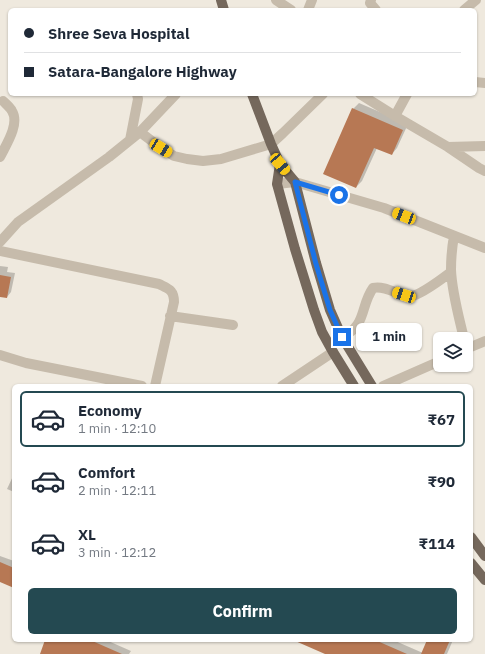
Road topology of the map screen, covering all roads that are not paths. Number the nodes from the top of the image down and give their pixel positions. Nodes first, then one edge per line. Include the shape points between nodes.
1 (276, 0) edge
2 (476, 0) edge
3 (288, 8) edge
4 (466, 8) edge
5 (137, 96) edge
6 (174, 96) edge
7 (253, 96) edge
8 (321, 96) edge
9 (363, 96) edge
10 (406, 96) edge
11 (3, 101) dead end
12 (395, 116) junction
13 (140, 132) junction
14 (130, 140) junction
15 (271, 144) junction
16 (485, 146) edge
17 (448, 147) junction
18 (0, 157) edge
19 (280, 164) junction
20 (485, 171) edge
21 (295, 182) junction
22 (277, 184) junction
23 (454, 236) junction
24 (0, 242) edge
25 (485, 248) edge
26 (0, 251) edge
27 (451, 272) junction
28 (170, 316) junction
29 (233, 325) dead end
30 (463, 332) edge
31 (342, 337) junction
32 (485, 341) edge
33 (473, 346) edge
34 (332, 352) junction
35 (0, 355) edge
36 (433, 364) edge
37 (132, 384) edge
38 (155, 384) edge
39 (285, 384) edge
40 (353, 384) edge
41 (371, 384) edge
42 (388, 384) edge
43 (473, 540) edge
44 (485, 556) edge
45 (473, 565) edge
46 (485, 580) edge

1 - 3 street
2 - 4 street
5 - 14 street
6 - 13 street
7 - 15 main road
8 - 15 street
9 - 12 street
10 - 12 street
11 - 18 street via 12,110 14,126
12 - 17 street
13 - 14 street
13 - 15 street via 174,156 203,161
14 - 24 street via 18,222
15 - 19 main road
16 - 17 street
17 - 20 street
19 - 21 main road
19 - 22 main road
21 - 22 street
21 - 23 street via 384,208
21 - 31 main road via 316,264 330,310
22 - 34 main road via 314,310
23 - 25 street
23 - 27 street
26 - 28 street via 159,284 172,291 174,296
27 - 30 street
27 - 31 street via 411,296 378,287 372,288 356,327
28 - 29 street
28 - 38 street
31 - 41 main road
32 - 33 street
34 - 39 street
34 - 40 main road
35 - 37 street via 26,363
36 - 42 street
43 - 44 main road
45 - 46 main road

